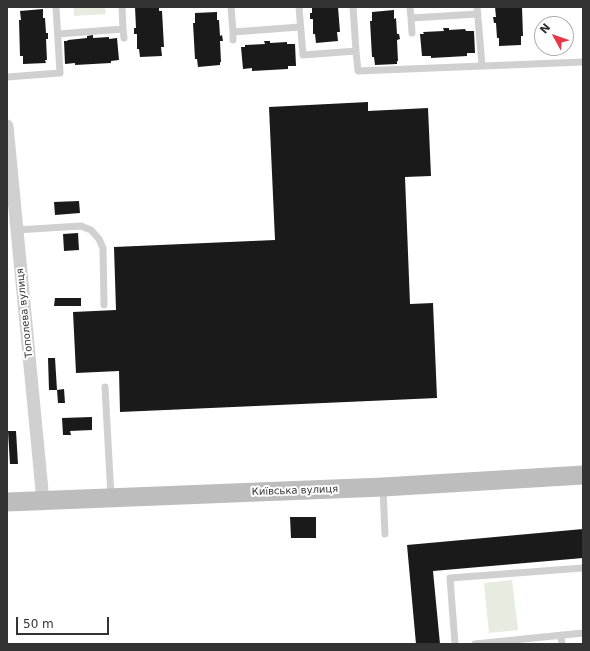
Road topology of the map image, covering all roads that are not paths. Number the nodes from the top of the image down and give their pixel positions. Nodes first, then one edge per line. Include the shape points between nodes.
1 (56, 7) edge
2 (122, 7) edge
3 (231, 7) edge
4 (299, 7) edge
5 (353, 7) edge
6 (410, 7) edge
7 (478, 10) edge
8 (411, 18) junction
9 (300, 27) junction
10 (123, 29) junction
11 (233, 32) junction
12 (412, 33) dead end
13 (58, 34) junction
14 (124, 38) dead end
15 (233, 40) dead end
16 (356, 51) junction
17 (583, 62) edge
18 (482, 65) junction
19 (7, 77) edge
20 (7, 126) edge
21 (16, 230) junction
22 (104, 305) dead end
23 (105, 387) dead end
24 (583, 475) edge
25 (382, 487) junction
26 (112, 497) junction
27 (43, 501) junction
28 (7, 502) edge
29 (385, 534) dead end
30 (583, 568) edge
31 (583, 633) edge
32 (561, 635) junction
33 (455, 644) edge
34 (475, 644) edge
35 (562, 644) edge

1 - 13 lane
2 - 10 lane
3 - 11 lane
4 - 9 lane
5 - 16 lane
6 - 8 lane
7 - 8 lane
7 - 18 lane
8 - 12 lane
9 - 11 lane
9 - 16 lane via 303,55
10 - 13 lane
10 - 14 lane
11 - 15 lane
13 - 19 lane via 60,73
16 - 18 lane via 358,71
17 - 18 lane
20 - 21 street, Тополева вулиця
21 - 22 lane via 81,226 91,230 103,248
21 - 27 street, Тополева вулиця
23 - 26 lane
24 - 25 street, Київська вулиця
25 - 26 street, Київська вулиця
25 - 29 lane
26 - 27 street, Київська вулиця
27 - 28 street, Київська вулиця
30 - 33 lane via 450,578
31 - 32 lane
32 - 34 lane
32 - 35 lane

